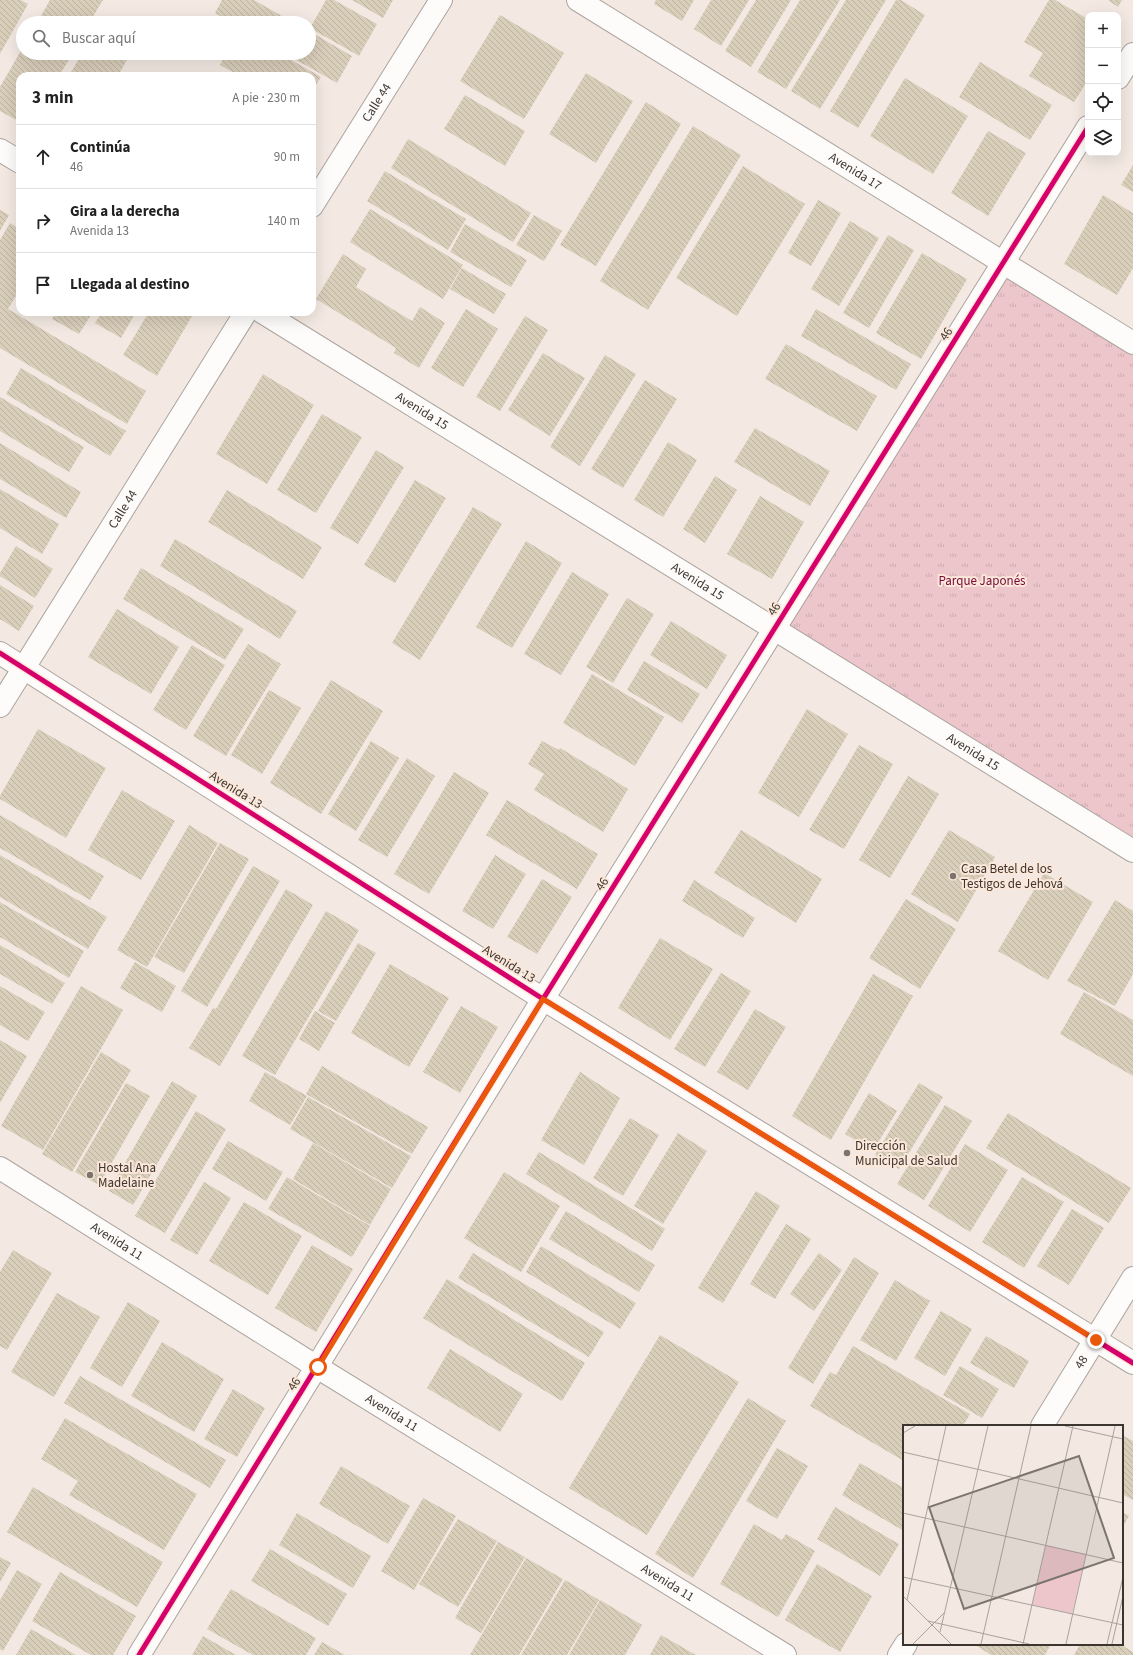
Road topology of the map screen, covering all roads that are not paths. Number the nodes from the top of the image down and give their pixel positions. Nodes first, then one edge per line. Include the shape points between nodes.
1 (440, 0) edge
2 (578, 0) edge
3 (1133, 54) edge
4 (1121, 73) edge
5 (1085, 131) edge
6 (0, 150) edge
7 (16, 160) edge
8 (316, 200) edge
9 (1003, 263) junction
10 (244, 316) edge
11 (268, 316) edge
12 (1133, 343) edge
13 (774, 629) junction
14 (0, 653) edge
15 (24, 668) junction
16 (0, 706) edge
17 (1133, 851) edge
18 (543, 999) junction
19 (0, 1168) edge
20 (1133, 1278) edge
21 (1096, 1340) junction
22 (1133, 1363) edge
23 (318, 1367) junction
24 (1043, 1425) edge
25 (905, 1645) edge
26 (139, 1655) edge
27 (785, 1655) edge
28 (899, 1655) edge

1 - 8 street, Calle 44
2 - 9 street, Avenida 17
3 - 4 street
5 - 9 street, 46
6 - 7 street
9 - 12 street, Avenida 17
9 - 13 street, 46
10 - 15 street, Calle 44
11 - 13 street, Avenida 15
13 - 17 street, Avenida 15
13 - 18 street, 46
14 - 15 street, Avenida 13
15 - 16 street, Calle 44
15 - 18 street, Avenida 13
18 - 21 street, Avenida 13
18 - 23 street, 46
19 - 23 street, Avenida 11
20 - 21 street, 48
21 - 22 street, Avenida 13
21 - 24 street, 48
23 - 26 street, 46
23 - 27 street, Avenida 11
25 - 28 street

